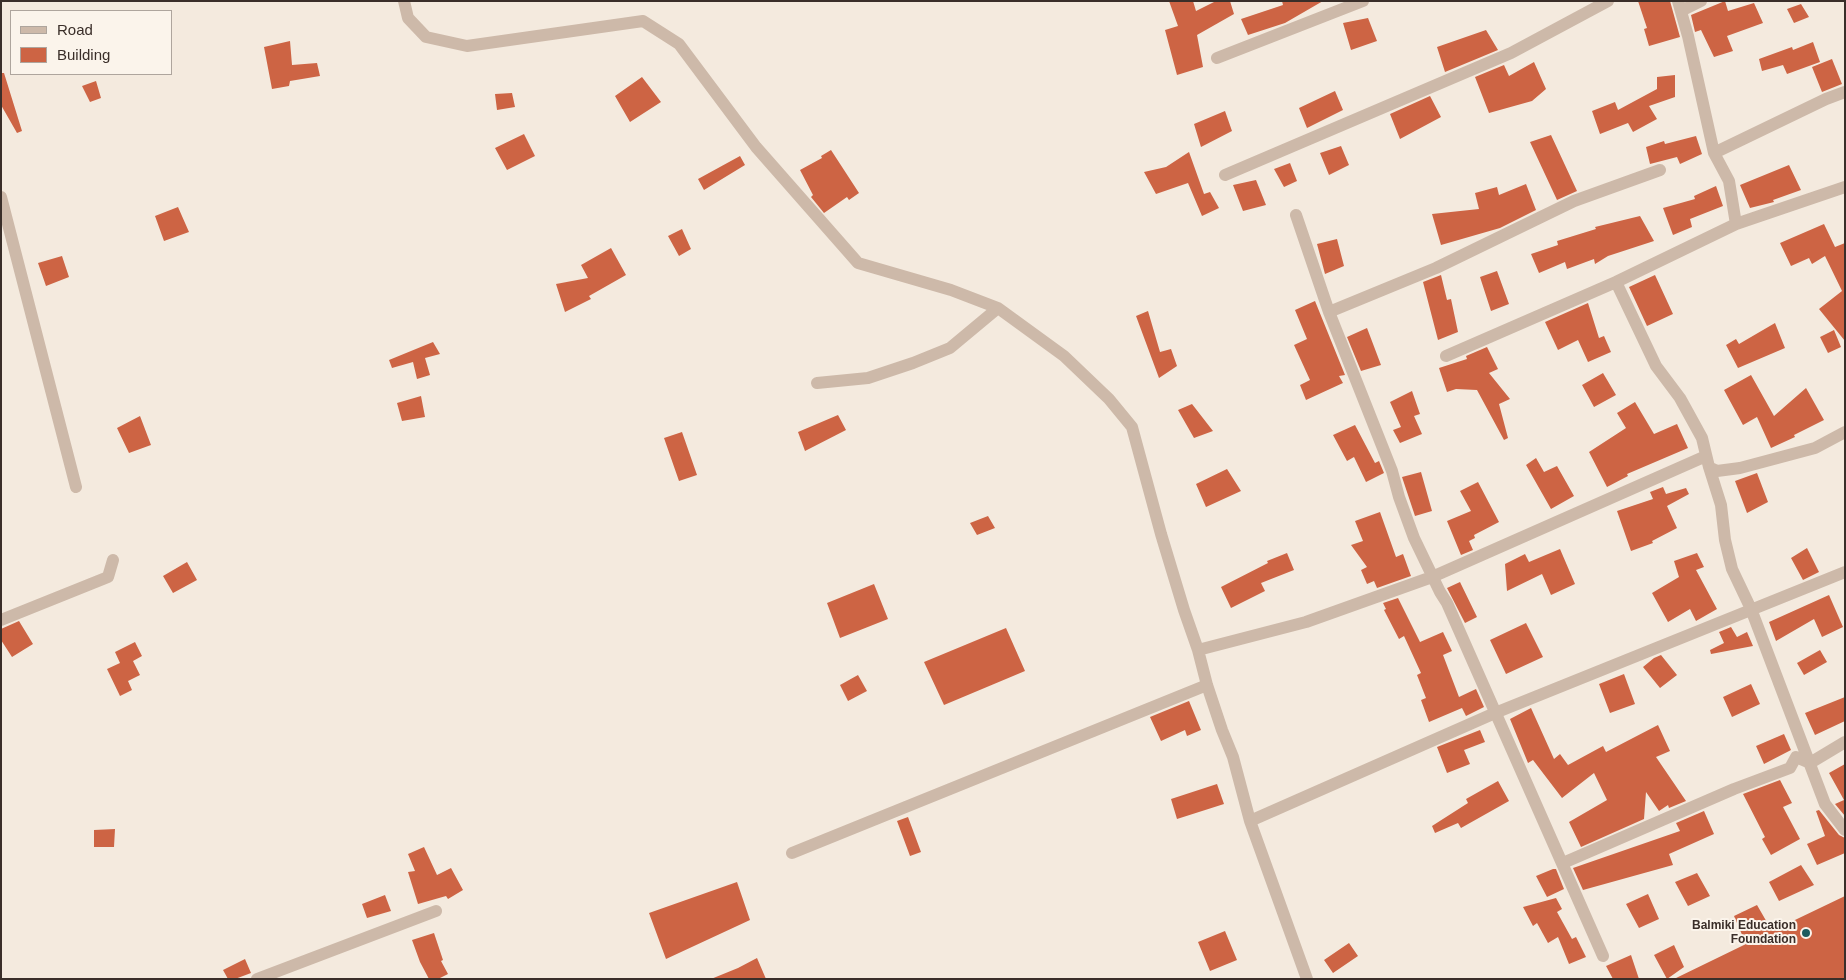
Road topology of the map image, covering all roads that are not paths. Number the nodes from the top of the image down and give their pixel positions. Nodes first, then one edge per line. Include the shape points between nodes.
1 (404, 1) edge
2 (1363, 1) edge
3 (1608, 1) edge
4 (1701, 1) edge
5 (1679, 6) edge
6 (1217, 58) dead end
7 (1845, 92) edge
8 (1714, 153) junction
9 (1660, 170) dead end
10 (1226, 175) dead end
11 (1845, 187) edge
12 (1, 197) edge
13 (1296, 215) dead end
14 (1736, 224) junction
15 (1616, 282) junction
16 (998, 308) junction
17 (1329, 312) junction
18 (1446, 356) dead end
19 (817, 383) dead end
20 (1845, 432) edge
21 (1707, 461) junction
22 (76, 487) dead end
23 (113, 560) dead end
24 (1845, 572) edge
25 (1432, 578) junction
26 (1751, 609) junction
27 (1, 620) edge
28 (1198, 650) junction
29 (1207, 685) junction
30 (1495, 713) junction
31 (1845, 742) edge
32 (1810, 763) junction
33 (1250, 821) junction
34 (1845, 830) edge
35 (792, 853) dead end
36 (1562, 864) junction
37 (436, 911) dead end
38 (1602, 956) dead end
39 (257, 979) edge
40 (1307, 979) edge

1 - 16 street via 408,18 426,37 467,46 643,21 679,44 756,147 858,264 951,290
2 - 6 street
3 - 10 street via 1511,53
4 - 5 street
5 - 8 street
7 - 8 street
8 - 14 street via 1729,181
9 - 17 street via 1574,201 1436,268
11 - 14 street
12 - 22 street
13 - 17 street
14 - 15 street
15 - 18 street
15 - 21 street via 1656,366 1680,398 1702,438
16 - 19 street via 950,348 868,378
16 - 28 street via 1064,356 1110,399 1132,427 1164,544
17 - 25 street
20 - 21 street via 1815,448 1740,468 1717,471
21 - 25 street
21 - 26 street via 1721,505 1732,569
23 - 27 street via 108,577
24 - 26 street
25 - 28 street via 1306,622
25 - 30 street via 1447,604
26 - 30 street
26 - 32 street
28 - 29 street
29 - 33 street via 1233,757
29 - 35 street
30 - 33 street
30 - 36 street
31 - 32 street
32 - 34 street via 1825,804
32 - 36 street via 1796,757 1790,768
33 - 40 street
36 - 38 street
37 - 39 street

